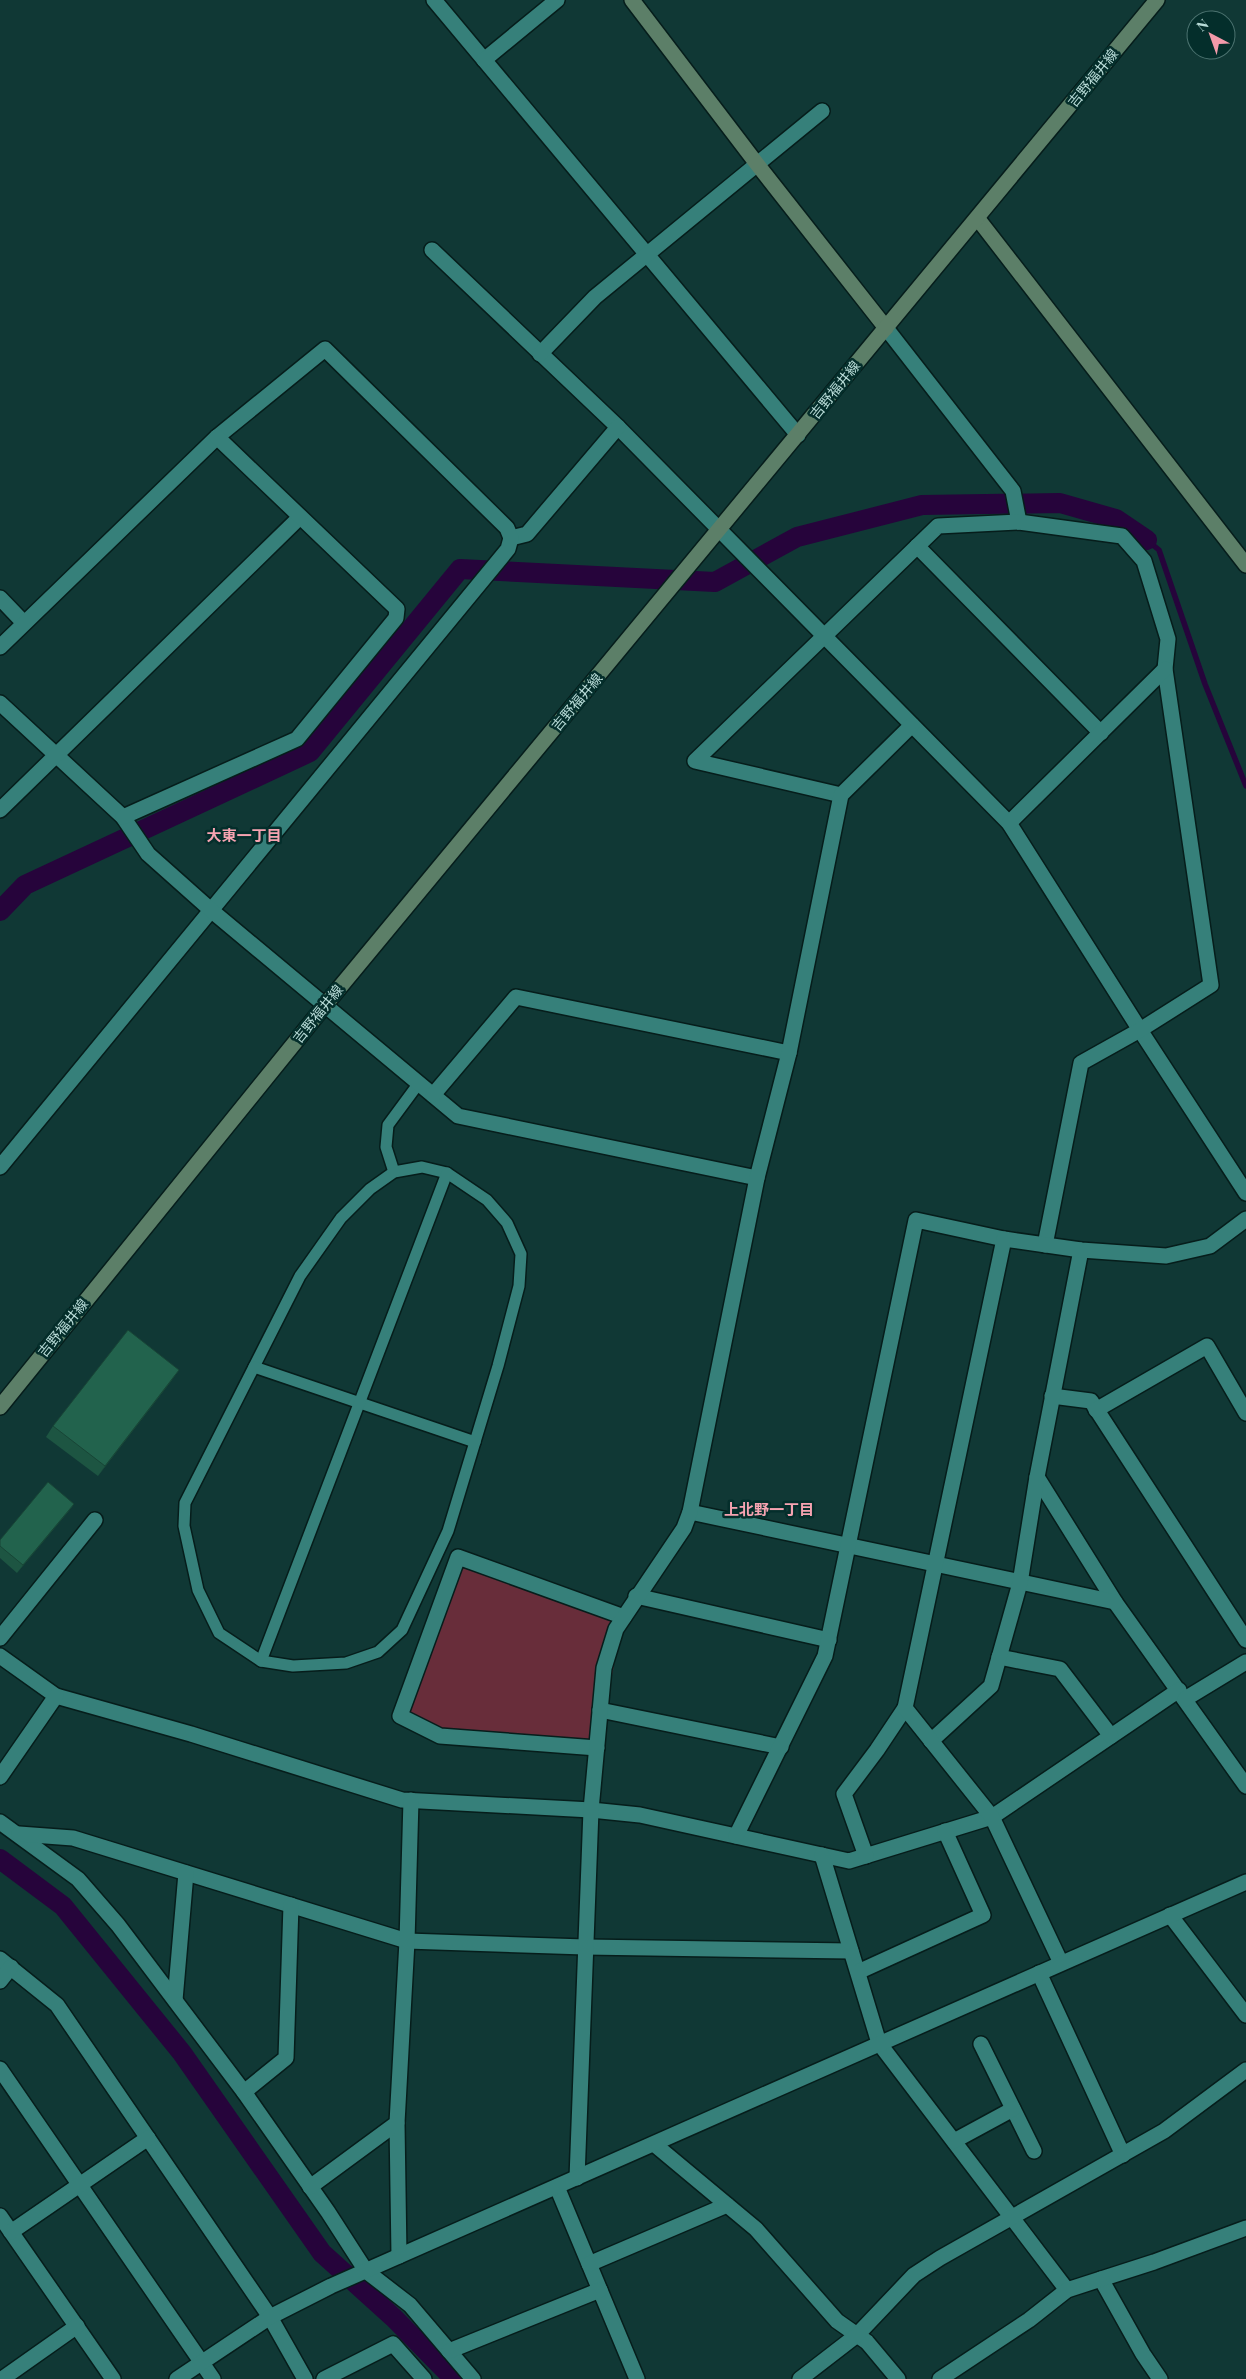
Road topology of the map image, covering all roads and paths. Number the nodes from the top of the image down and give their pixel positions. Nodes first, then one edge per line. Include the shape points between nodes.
1 (434, 0) edge
2 (557, 0) edge
3 (632, 0) edge
4 (1156, 0) edge
5 (484, 60) junction
6 (822, 111) dead end
7 (757, 164) junction
8 (978, 218) junction
9 (432, 250) dead end
10 (647, 253) junction
11 (886, 328) junction
12 (540, 354) junction
13 (618, 427) junction
14 (798, 435) junction
15 (217, 437) junction
16 (300, 517) junction
17 (1019, 522) junction
18 (719, 530) junction
19 (511, 538) junction
20 (917, 546) junction
21 (1246, 564) edge
22 (0, 598) edge
23 (24, 623) junction
24 (825, 637) junction
25 (0, 646) edge
26 (1165, 669) junction
27 (0, 703) edge
28 (912, 725) junction
29 (1101, 733) junction
30 (56, 755) junction
31 (841, 795) junction
32 (0, 810) edge
33 (123, 817) junction
34 (1009, 824) junction
35 (212, 911) junction
36 (326, 1004) junction
37 (1140, 1030) junction
38 (789, 1053) junction
39 (418, 1083) junction
40 (433, 1095) junction
41 (0, 1167) edge
42 (394, 1172) junction
43 (447, 1173) junction
44 (757, 1178) junction
45 (1246, 1193) edge
46 (1246, 1220) edge
47 (1004, 1239) junction
48 (1045, 1245) junction
49 (1081, 1250) junction
50 (254, 1368) junction
51 (1052, 1396) junction
52 (359, 1403) junction
53 (0, 1407) edge
54 (1096, 1410) junction
55 (1246, 1413) edge
56 (475, 1442) junction
57 (1037, 1477) junction
58 (690, 1512) junction
59 (95, 1520) dead end
60 (848, 1546) junction
61 (934, 1564) junction
62 (1020, 1583) junction
63 (636, 1596) junction
64 (1115, 1602) junction
65 (624, 1617) junction
66 (0, 1638) edge
67 (829, 1640) junction
68 (1246, 1640) edge
69 (0, 1656) edge
70 (999, 1657) junction
71 (261, 1661) junction
72 (1246, 1662) edge
73 (1182, 1695) junction
74 (56, 1696) junction
75 (905, 1708) junction
76 (600, 1710) junction
77 (1111, 1736) junction
78 (931, 1740) junction
79 (781, 1747) junction
80 (596, 1748) junction
81 (0, 1777) edge
82 (1246, 1786) edge
83 (411, 1800) junction
84 (591, 1810) junction
85 (992, 1817) junction
86 (0, 1822) edge
87 (945, 1831) junction
88 (19, 1834) junction
89 (736, 1836) junction
90 (822, 1855) junction
91 (866, 1856) junction
92 (186, 1873) junction
93 (1246, 1882) edge
94 (291, 1905) junction
95 (1170, 1915) junction
96 (407, 1941) junction
97 (584, 1947) junction
98 (851, 1950) junction
99 (5, 1963) edge
100 (1061, 1963) junction
101 (858, 1972) junction
102 (1039, 1973) junction
103 (0, 1981) edge
104 (175, 2000) junction
105 (1246, 2016) edge
106 (879, 2043) junction
107 (981, 2044) dead end
108 (0, 2069) edge
109 (1246, 2070) edge
110 (244, 2092) junction
111 (1013, 2109) junction
112 (397, 2122) junction
113 (148, 2138) junction
114 (954, 2141) junction
115 (654, 2144) junction
116 (1034, 2151) dead end
117 (1123, 2155) junction
118 (577, 2178) junction
119 (80, 2184) junction
120 (310, 2187) junction
121 (557, 2187) junction
122 (727, 2205) junction
123 (0, 2216) edge
124 (1013, 2217) junction
125 (1246, 2228) edge
126 (11, 2232) junction
127 (400, 2256) junction
128 (589, 2264) junction
129 (360, 2273) junction
130 (1101, 2279) junction
131 (600, 2290) junction
132 (1067, 2290) junction
133 (270, 2317) junction
134 (77, 2326) junction
135 (856, 2335) junction
136 (449, 2351) junction
137 (203, 2362) junction
138 (959, 2374) edge
139 (2, 2379) edge
140 (113, 2379) edge
141 (177, 2379) edge
142 (213, 2379) edge
143 (305, 2379) edge
144 (324, 2379) edge
145 (424, 2379) edge
146 (473, 2379) edge
147 (637, 2379) edge
148 (800, 2379) edge
149 (898, 2379) edge
150 (940, 2379) edge
151 (1160, 2379) edge

1 - 5 street
2 - 5 street
3 - 7 main road
4 - 8 main road, 吉野福井線
5 - 10 street
6 - 7 street
7 - 10 street
7 - 11 main road
8 - 11 main road, 吉野福井線
8 - 21 main road
9 - 12 street
10 - 12 street via 595,297
10 - 14 street
11 - 14 main road, 吉野福井線
11 - 17 street via 1013,491
12 - 13 street
13 - 18 street
13 - 19 street via 527,534
14 - 18 main road, 吉野福井線
15 - 16 street
15 - 19 street via 326,349 507,528
15 - 23 street
16 - 30 street
16 - 33 street via 397,609 396,618 297,740
17 - 20 street via 938,526
17 - 26 street via 1122,536 1144,561 1168,639
18 - 24 street
18 - 36 main road, 吉野福井線
19 - 35 street via 508,549
20 - 24 street
20 - 29 street
22 - 23 street
23 - 25 street
24 - 28 street
24 - 31 street via 695,761
26 - 29 street
26 - 37 street via 1211,985
27 - 30 street
28 - 31 street
28 - 34 street
29 - 34 street
30 - 32 street
30 - 33 street
31 - 38 street
33 - 35 street via 148,854
34 - 37 street
35 - 36 street
35 - 41 street
36 - 39 street
36 - 53 main road, 吉野福井線
37 - 45 street
37 - 48 street via 1081,1063
38 - 40 street via 516,997
38 - 44 street
39 - 40 street
39 - 42 lane via 388,1124 386,1146
40 - 44 street via 458,1116
42 - 43 lane via 422,1167
42 - 50 lane via 370,1188 336,1225 300,1276
43 - 52 lane
43 - 56 lane via 487,1200 507,1223 521,1254 519,1286
44 - 58 street
46 - 49 street via 1210,1246 1166,1256
47 - 48 street
47 - 60 street via 916,1220
47 - 61 street
48 - 49 street
49 - 51 street
50 - 52 lane
50 - 71 lane via 185,1503 184,1526 198,1590 219,1632
51 - 54 street via 1091,1401
51 - 57 street
52 - 56 lane
52 - 71 lane
54 - 55 street via 1207,1346
54 - 68 street
56 - 71 lane via 448,1532 402,1630 378,1652 346,1663 293,1666
57 - 62 street
57 - 64 street
58 - 60 street
58 - 63 street via 684,1528
59 - 66 street
60 - 61 street
60 - 67 street
61 - 62 street
61 - 75 street
62 - 64 street
62 - 70 street
63 - 65 street
63 - 67 street
64 - 73 street
65 - 76 street via 616,1629 604,1668
65 - 80 street via 458,1557 400,1716 440,1736
67 - 79 street via 826,1656
69 - 74 street
70 - 77 street via 1060,1669
70 - 78 street via 990,1686
72 - 73 street
73 - 77 street
73 - 82 street
74 - 81 street
74 - 83 street via 402,1800
75 - 78 street
75 - 91 street via 844,1794
76 - 79 street
76 - 80 street
77 - 85 street
78 - 85 street
79 - 89 street
80 - 84 street
83 - 84 street
83 - 96 street
84 - 89 street via 640,1815
84 - 97 street
85 - 87 street
85 - 100 street
86 - 88 street
87 - 91 street
87 - 101 street via 983,1914
88 - 92 street via 73,1838
88 - 104 street via 78,1879
89 - 90 street
90 - 91 street via 849,1861
90 - 98 street
92 - 94 street
92 - 104 street
93 - 95 street
94 - 96 street
94 - 110 street via 286,2058
95 - 100 street
95 - 105 street
96 - 97 street
96 - 112 street
97 - 98 street
97 - 118 street
98 - 101 street
99 - 103 street
99 - 113 street via 57,2005
100 - 102 street
101 - 106 street
102 - 106 street
102 - 117 street
104 - 110 street
106 - 114 street
106 - 115 street
107 - 111 street
108 - 119 street
109 - 117 street via 1164,2131
110 - 120 street
111 - 114 street
111 - 116 street
112 - 120 street
112 - 127 street
113 - 119 street
113 - 133 street
114 - 124 street
115 - 118 street
115 - 122 street
117 - 124 street
118 - 121 street
119 - 126 street
119 - 137 street
120 - 129 street
121 - 127 street
121 - 128 street
122 - 128 street
122 - 135 street via 756,2229 837,2321
123 - 126 street
124 - 132 street
124 - 135 street via 914,2275
125 - 130 street
126 - 134 street
127 - 129 street
128 - 131 street
129 - 133 street
129 - 136 street via 410,2305
130 - 132 street
130 - 151 street
131 - 136 street
131 - 147 street
132 - 138 street
133 - 137 street
133 - 143 street
134 - 139 street
134 - 140 street
135 - 148 street
135 - 149 street via 867,2342
136 - 146 street
137 - 141 street
137 - 142 street
138 - 150 street
144 - 145 street via 393,2344

